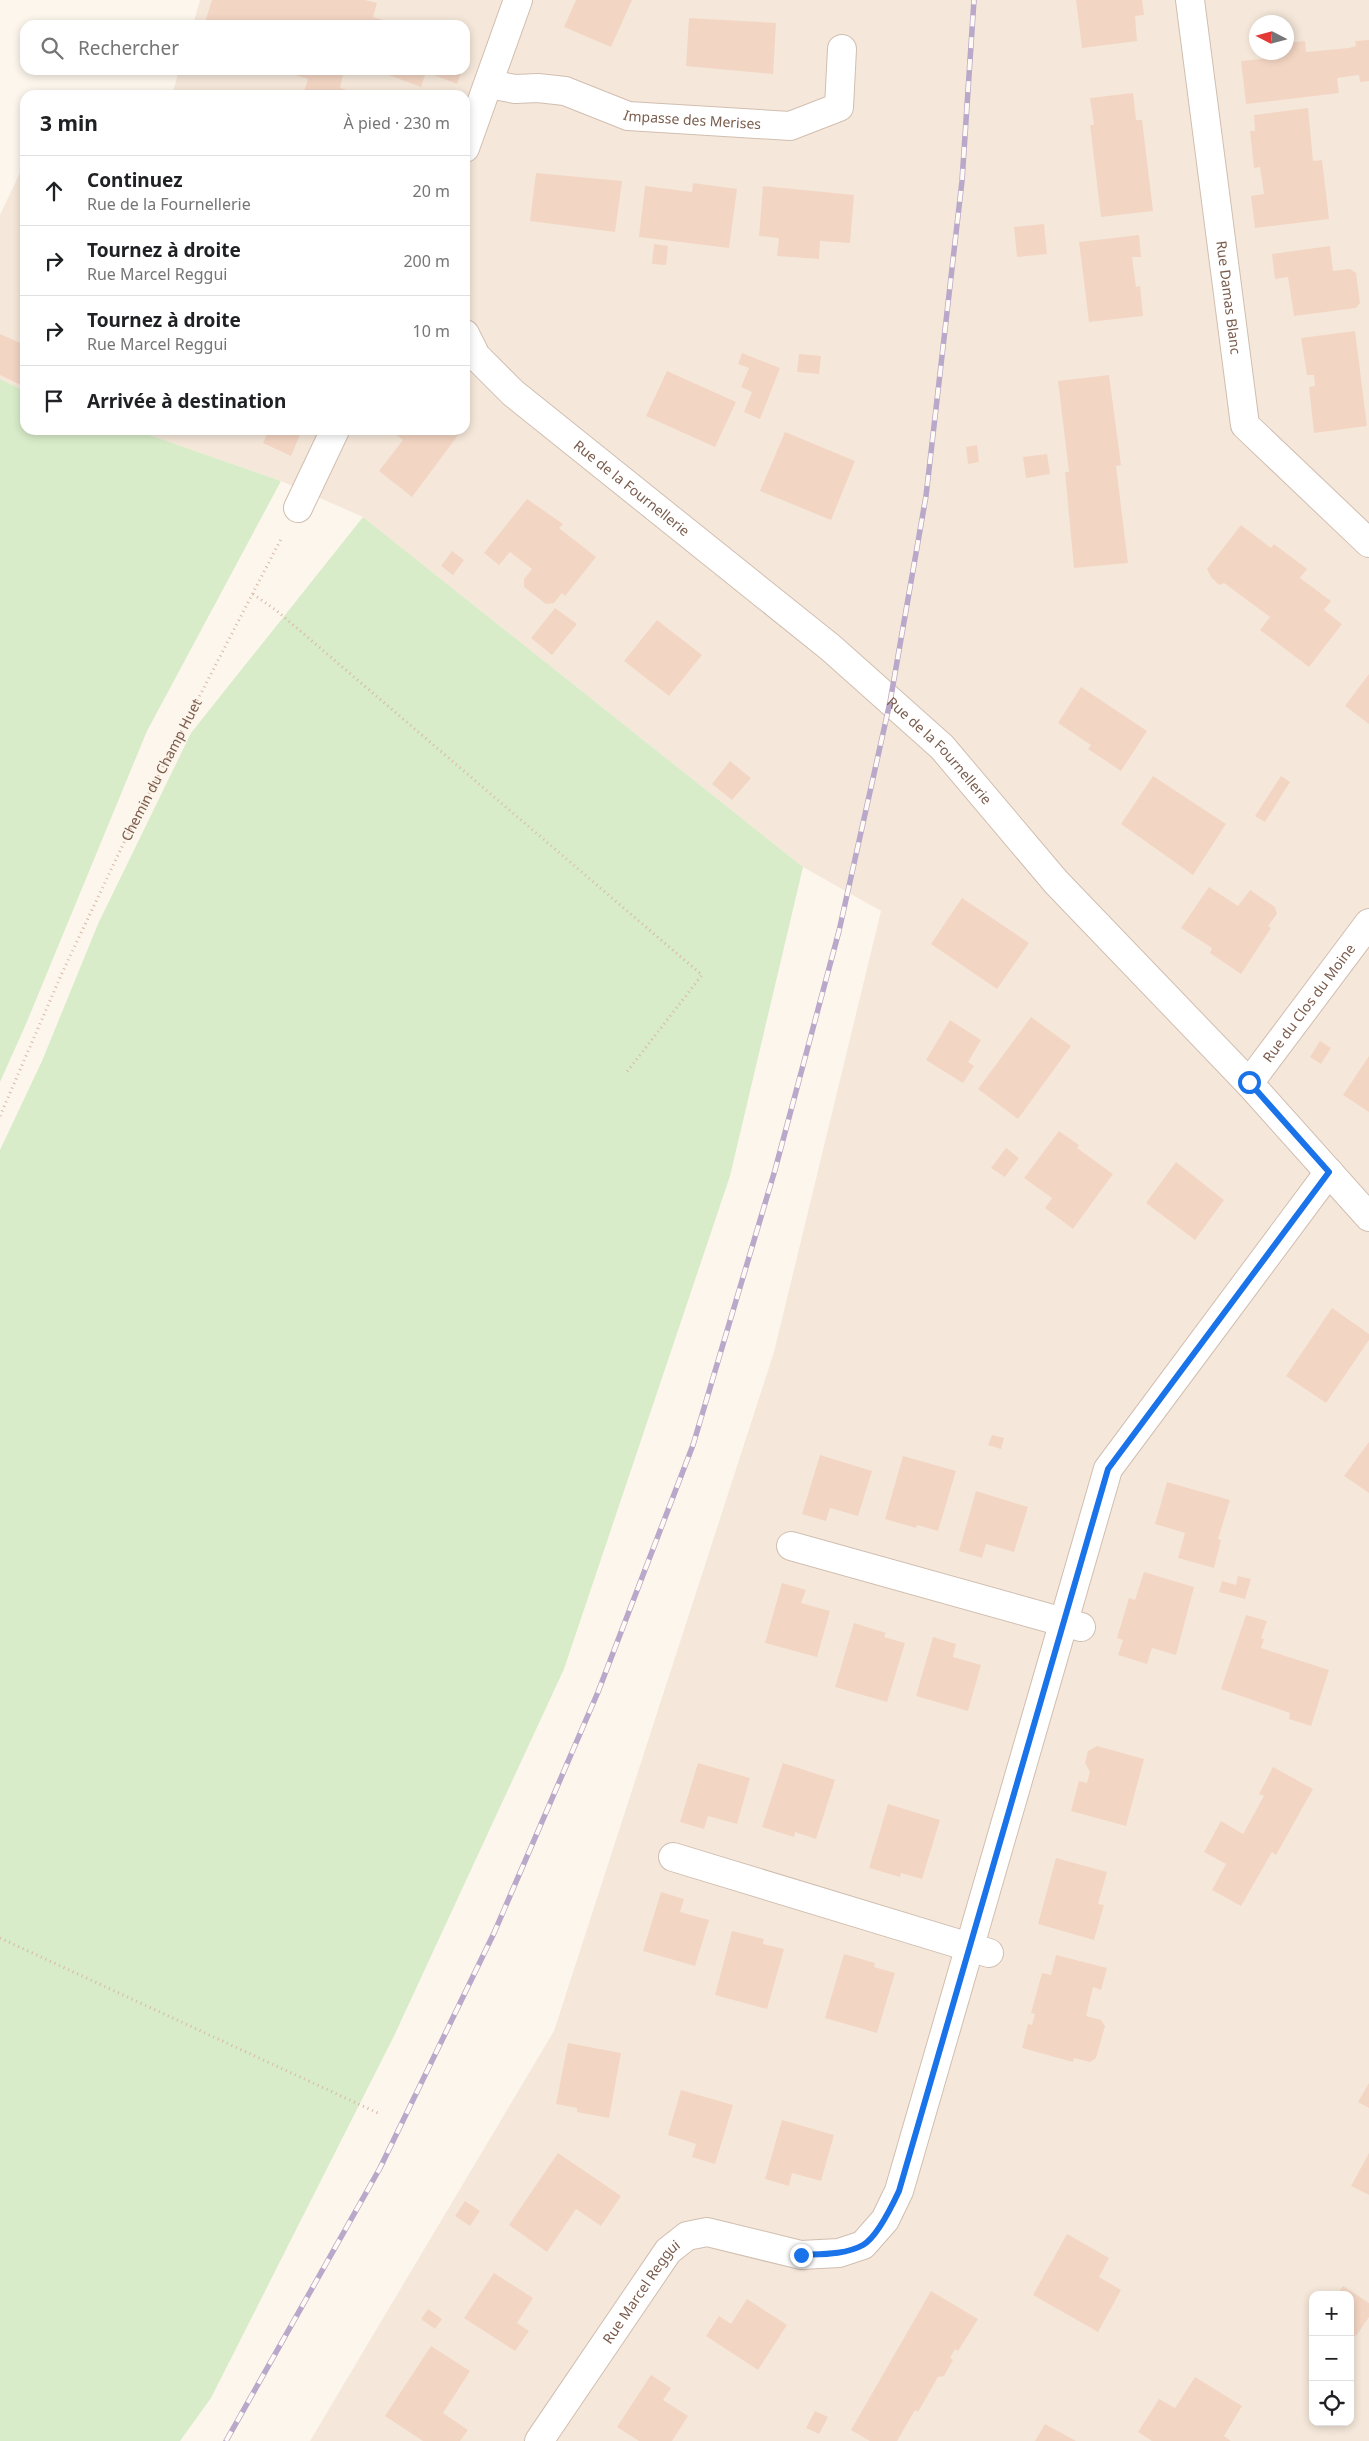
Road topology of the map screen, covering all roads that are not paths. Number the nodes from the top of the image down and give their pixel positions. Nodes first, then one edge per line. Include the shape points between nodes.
1 (518, 0) edge
2 (1190, 0) edge
3 (842, 49) dead end
4 (489, 84) junction
5 (470, 135) edge
6 (470, 344) edge
7 (333, 435) edge
8 (298, 508) road end
9 (1369, 543) edge
10 (1369, 923) edge
11 (1249, 1082) junction
12 (1329, 1172) junction
13 (1369, 1217) edge
14 (791, 1546) dead end
15 (1073, 1625) junction
16 (674, 1857) dead end
17 (980, 1951) junction
18 (539, 2441) edge

1 - 4 street
2 - 9 street, Rue Damas Blanc via 1245,425
3 - 4 street, Impasse des Merises via 838,108 790,126 628,116 565,91 515,89
4 - 5 street
6 - 11 street, Rue de la Fournellerie via 476,356 513,393 831,648 942,747 1056,882
7 - 8 street
10 - 11 street, Rue du Clos du Moine
11 - 12 street, Rue de la Fournellerie
12 - 13 street, Rue de la Fournellerie
12 - 15 street, Rue Marcel Reggui via 1108,1469
14 - 15 street
15 - 17 street, Rue Marcel Reggui
16 - 17 street
17 - 18 street, Rue Marcel Reggui via 899,2191 885,2220 864,2245 839,2252 801,2255 707,2232 687,2236 668,2251

